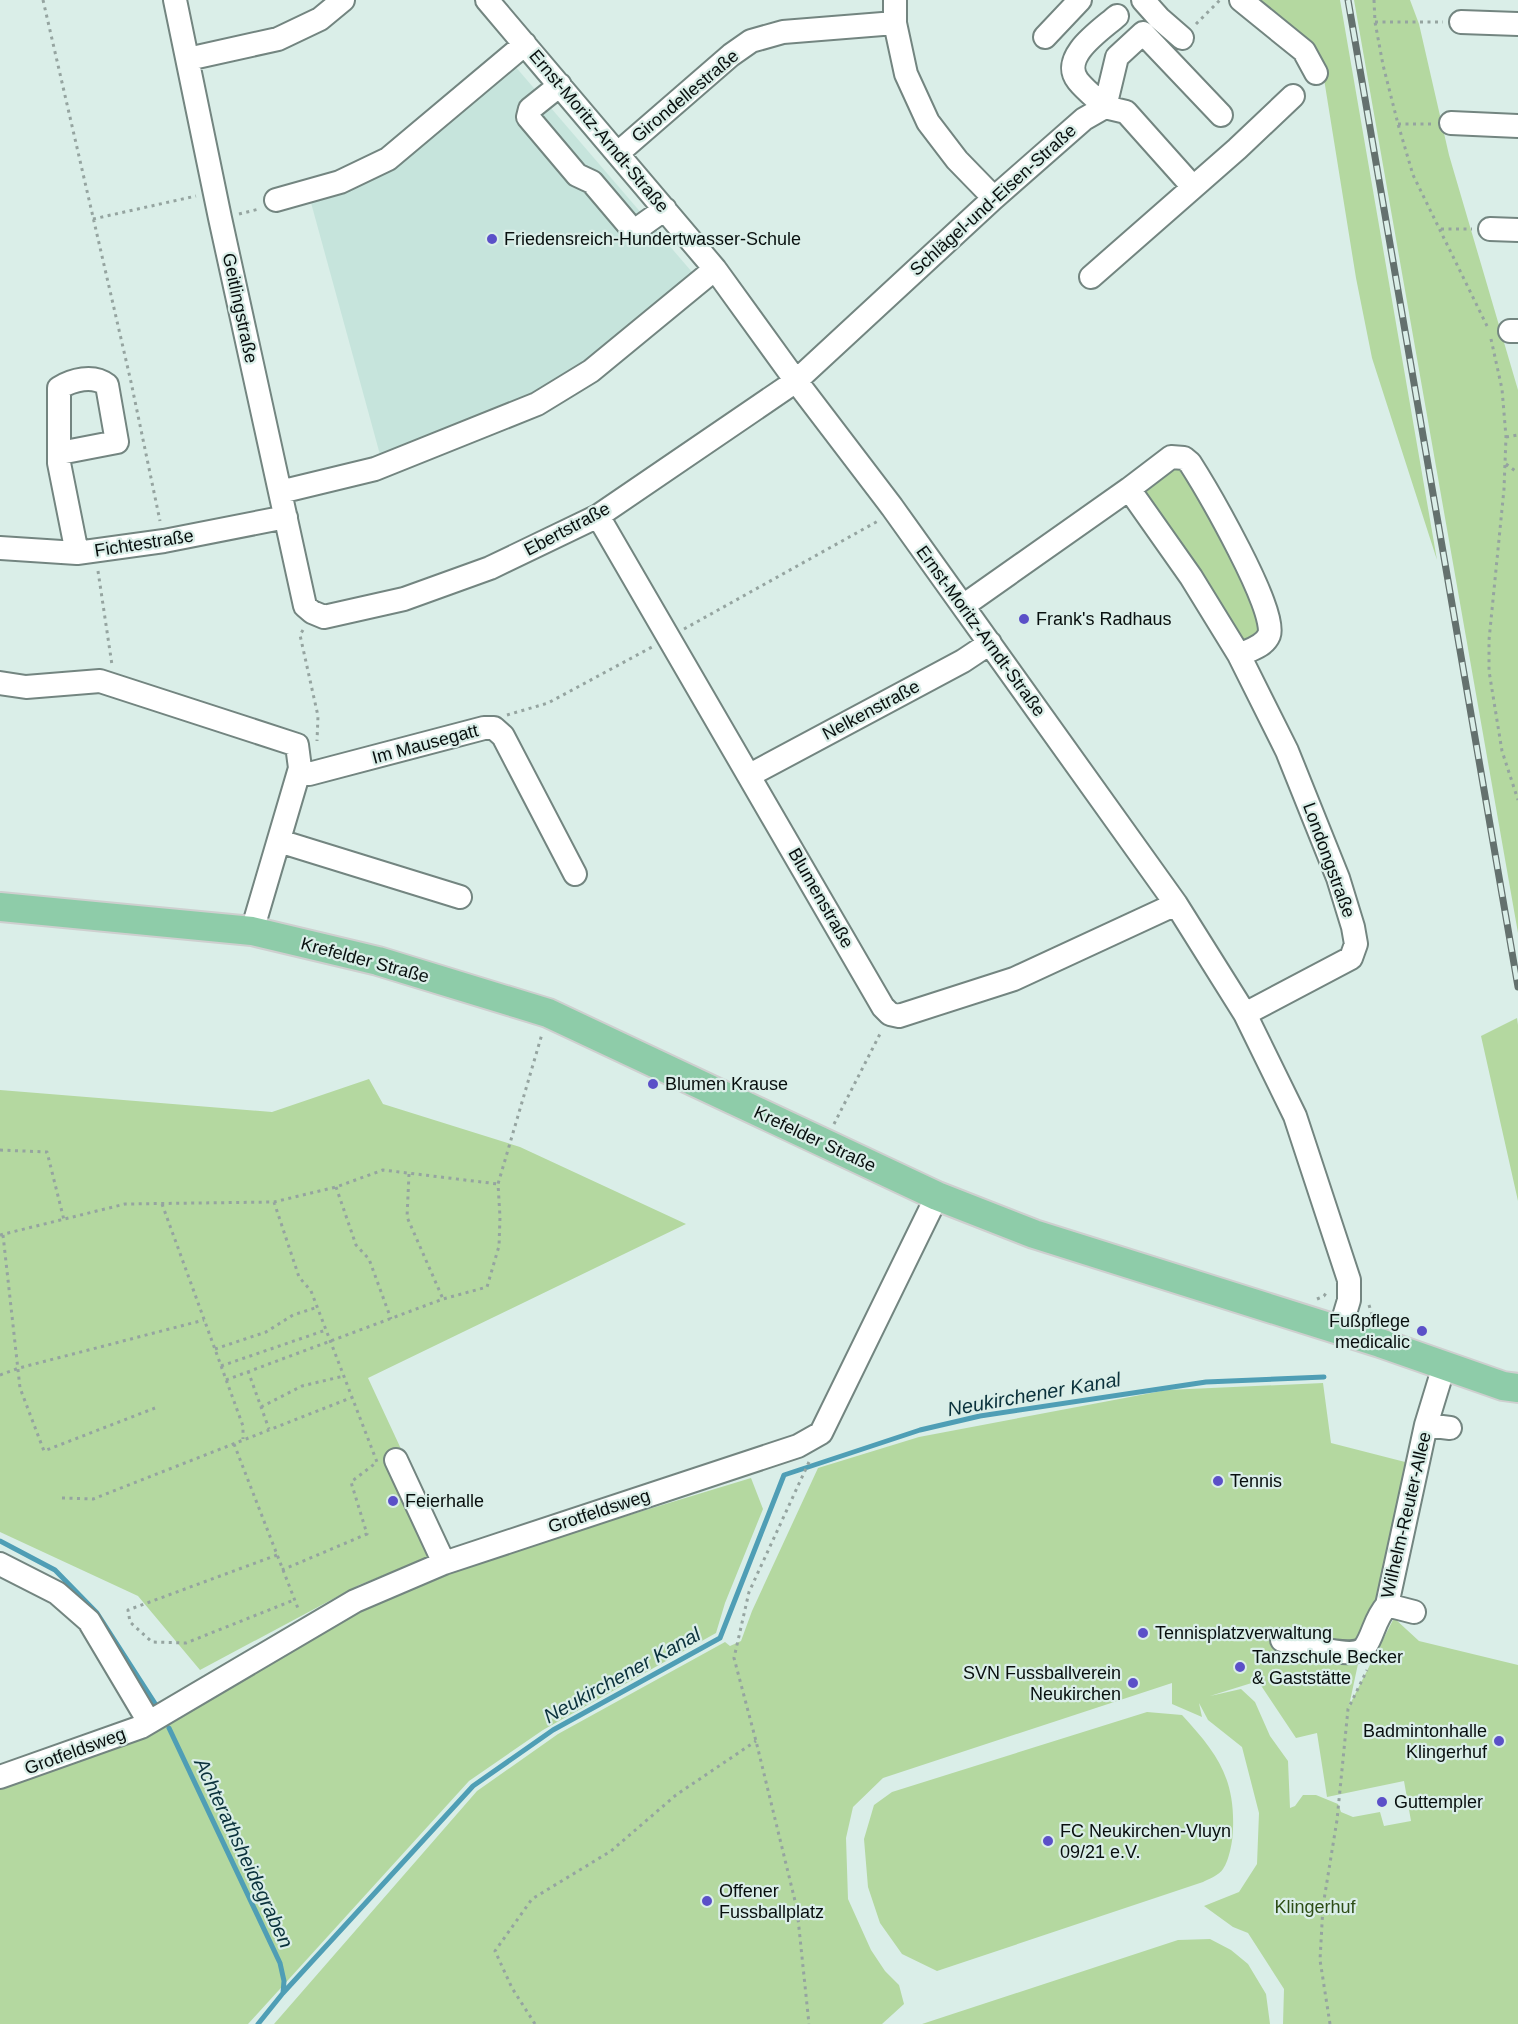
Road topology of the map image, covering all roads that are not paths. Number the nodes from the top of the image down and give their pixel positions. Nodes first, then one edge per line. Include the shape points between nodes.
1 (175, 0) edge
2 (343, 0) edge
3 (487, 0) edge
4 (895, 0) edge
5 (1080, 0) edge
6 (1143, 0) edge
7 (1241, 0) edge
8 (1117, 16) dead end
9 (1461, 22) road end
10 (895, 23) junction
11 (1518, 24) edge
12 (1045, 37) dead end
13 (1182, 38) road end
14 (525, 44) junction
15 (188, 59) junction
16 (1316, 73) dead end
17 (560, 85) junction
18 (1293, 96) dead end
19 (1106, 107) junction
20 (1221, 115) dead end
21 (1451, 123) road end
22 (1518, 126) edge
23 (618, 153) junction
24 (1193, 187) junction
25 (994, 198) junction
26 (276, 200) road end
27 (665, 209) junction
28 (1490, 229) road end
29 (1518, 230) edge
30 (715, 269) junction
31 (1091, 277) dead end
32 (796, 381) junction
33 (60, 453) dead end
34 (1129, 489) junction
35 (280, 492) junction
36 (598, 516) junction
37 (286, 517) junction
38 (0, 548) edge
39 (86, 552) junction
40 (963, 606) junction
41 (312, 612) joint
42 (990, 644) junction
43 (1239, 655) junction
44 (0, 683) edge
45 (305, 771) junction
46 (750, 775) junction
47 (279, 841) junction
48 (575, 874) dead end
49 (460, 897) dead end
50 (1176, 904) junction
51 (0, 907) edge
52 (252, 931) junction
53 (1245, 1014) junction
54 (937, 1196) junction
55 (1340, 1330) junction
56 (1444, 1366) junction
57 (1518, 1388) edge
58 (1426, 1425) junction
59 (1450, 1428) dead end
60 (396, 1460) dead end
61 (444, 1563) junction
62 (0, 1564) edge
63 (1388, 1605) junction
64 (1414, 1612) dead end
65 (1282, 1640) dead end
66 (149, 1722) junction
67 (0, 1777) edge

1 - 15 street, Geitlingstraße
2 - 15 street via 320,19 278,39
3 - 14 street, Ernst-Moritz-Arndt-Straße
4 - 10 street
5 - 12 street
6 - 13 street
7 - 16 street via 1304,51
8 - 19 street via 1076,53 1073,63 1077,80
9 - 11 street
10 - 23 street, Girondellestraße via 783,32 751,41
10 - 25 street via 906,74 928,122 957,160
14 - 17 street, Ernst-Moritz-Arndt-Straße
14 - 26 street via 388,159 340,182
15 - 35 street, Geitlingstraße
17 - 23 street, Ernst-Moritz-Arndt-Straße
17 - 27 street via 530,109 528,117 570,167 592,182 631,228 637,229
18 - 24 street
19 - 20 street via 1117,57 1143,33
19 - 24 street via 1126,112
19 - 25 street, Schlägel-und-Eisen-Straße via 1084,118
21 - 22 street
23 - 27 street, Ernst-Moritz-Arndt-Straße
24 - 31 street
25 - 32 street, Schlägel-und-Eisen-Straße
27 - 30 street, Ernst-Moritz-Arndt-Straße
28 - 29 street
30 - 32 street, Ernst-Moritz-Arndt-Straße
30 - 35 street via 591,371 537,404 375,469
32 - 36 street, Ebertstraße
32 - 40 street, Ernst-Moritz-Arndt-Straße
33 - 39 street via 59,463
34 - 40 street
34 - 43 street, Londongstraße via 1191,577
34 - 43 street via 1171,457 1190,463 1230,529 1270,624 1263,644
35 - 37 street, Geitlingstraße
36 - 41 street, Ebertstraße via 490,568 404,599 324,616
36 - 46 street, Blumenstraße
37 - 39 street, Fichtestraße
37 - 41 street, Geitlingstraße via 305,606
38 - 39 street, Fichtestraße
40 - 42 street, Ernst-Moritz-Arndt-Straße
42 - 46 street, Nelkenstraße
42 - 50 street, Ernst-Moritz-Arndt-Straße
43 - 53 street, Londongstraße via 1287,751 1338,878 1356,944 1351,958
44 - 45 street via 26,687 100,681 297,746
45 - 47 street
45 - 48 street, Im Mausegatt via 494,728 502,736
46 - 50 street, Blumenstraße via 890,1014 899,1016 1014,979
47 - 49 street
47 - 52 street
50 - 53 street, Ernst-Moritz-Arndt-Straße
51 - 52 main road, Krefelder Straße
52 - 54 main road, Krefelder Straße via 378,961 548,1013
53 - 55 street, Ernst-Moritz-Arndt-Straße via 1294,1116 1349,1280 1349,1300
54 - 55 main road, Krefelder Straße via 1034,1234
54 - 61 street, Grotfeldsweg via 821,1433 798,1446
55 - 56 main road, Krefelder Straße
56 - 57 main road, Krefelder Straße
56 - 58 street, Wilhelm-Reuter-Allee
58 - 59 street
58 - 63 street, Wilhelm-Reuter-Allee
60 - 61 street
61 - 66 street, Grotfeldsweg via 355,1600
62 - 66 street, Grotfeldsweg via 57,1593 89,1621
63 - 64 street
63 - 65 street, Wilhelm-Reuter-Allee via 1378,1615 1365,1647 1357,1653
66 - 67 street, Grotfeldsweg via 112,1739

